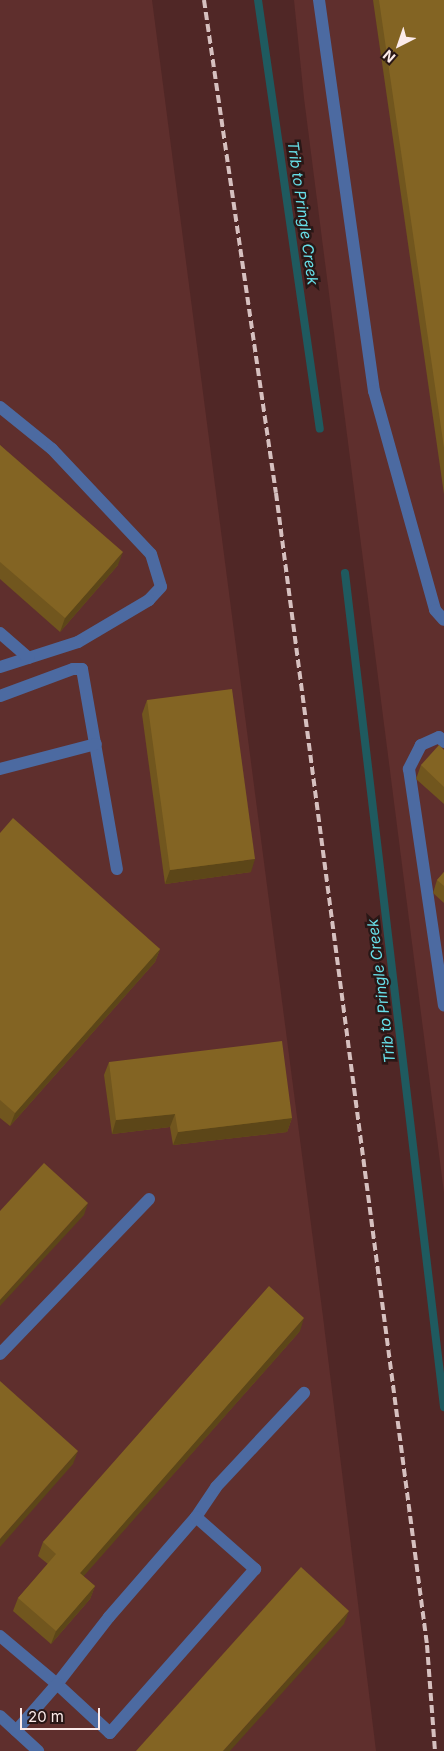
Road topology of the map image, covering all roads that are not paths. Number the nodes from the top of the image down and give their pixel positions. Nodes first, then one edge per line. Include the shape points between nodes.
1 (319, 0) edge
2 (0, 407) edge
3 (444, 620) edge
4 (0, 633) edge
5 (29, 658) junction
6 (0, 667) edge
7 (0, 696) edge
8 (444, 742) edge
9 (96, 744) junction
10 (0, 769) edge
11 (117, 869) dead end
12 (444, 1005) edge
13 (149, 1199) dead end
14 (0, 1354) edge
15 (304, 1394) dead end
16 (196, 1516) junction
17 (0, 1636) edge
18 (56, 1684) junction
19 (0, 1716) edge
20 (16, 1731) junction
21 (38, 1751) edge

1 - 3 street via 374,390 435,610
2 - 5 street via 52,449 151,554 161,587 149,600 78,642
4 - 5 street
5 - 6 street
7 - 9 street via 78,668 84,673
8 - 12 street via 439,737 421,745 409,769
9 - 10 street
9 - 11 street
13 - 14 street
15 - 16 street via 216,1486
16 - 18 street
16 - 18 street via 255,1570 110,1733
17 - 18 street
18 - 20 street
19 - 20 street
20 - 21 street

